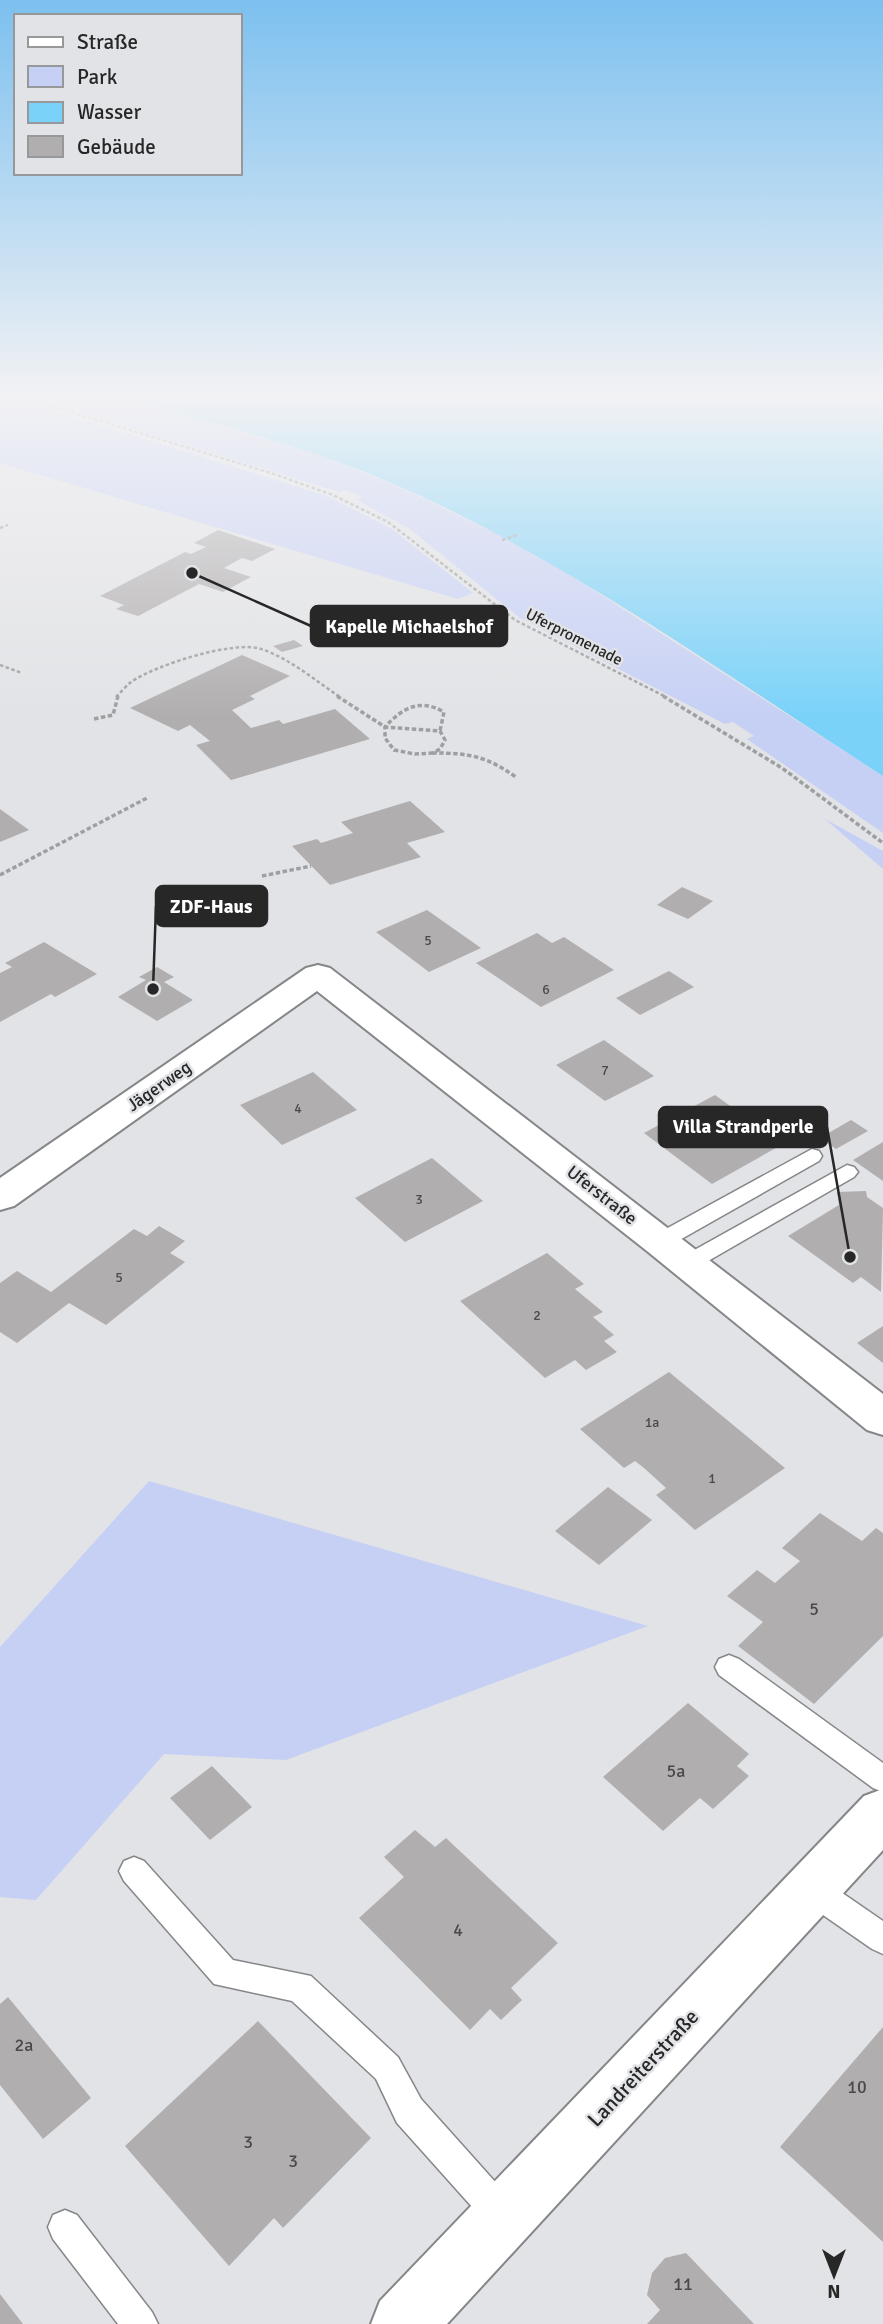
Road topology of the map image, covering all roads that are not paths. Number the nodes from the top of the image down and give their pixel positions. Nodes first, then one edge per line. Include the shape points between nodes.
1 (318, 975) joint
2 (812, 1156) dead end
3 (847, 1172) dead end
4 (0, 1197) edge
5 (674, 1252) junction
6 (883, 1418) edge
7 (729, 1667) dead end
8 (883, 1779) edge
9 (883, 1813) edge
10 (134, 1871) dead end
11 (811, 1889) junction
12 (883, 1939) edge
13 (504, 2217) junction
14 (65, 2227) dead end
15 (411, 2321) edge
16 (141, 2324) edge

1 - 4 street, Jägerweg
1 - 5 street, Uferstraße
2 - 5 lane
3 - 5 lane
5 - 6 street, Uferstraße
7 - 8 lane
9 - 11 street, Landreiterstraße
10 - 13 lane via 225,1973 300,1987 387,2068 409,2110
11 - 12 lane
11 - 13 street, Landreiterstraße
13 - 15 street, Landreiterstraße
14 - 16 lane

